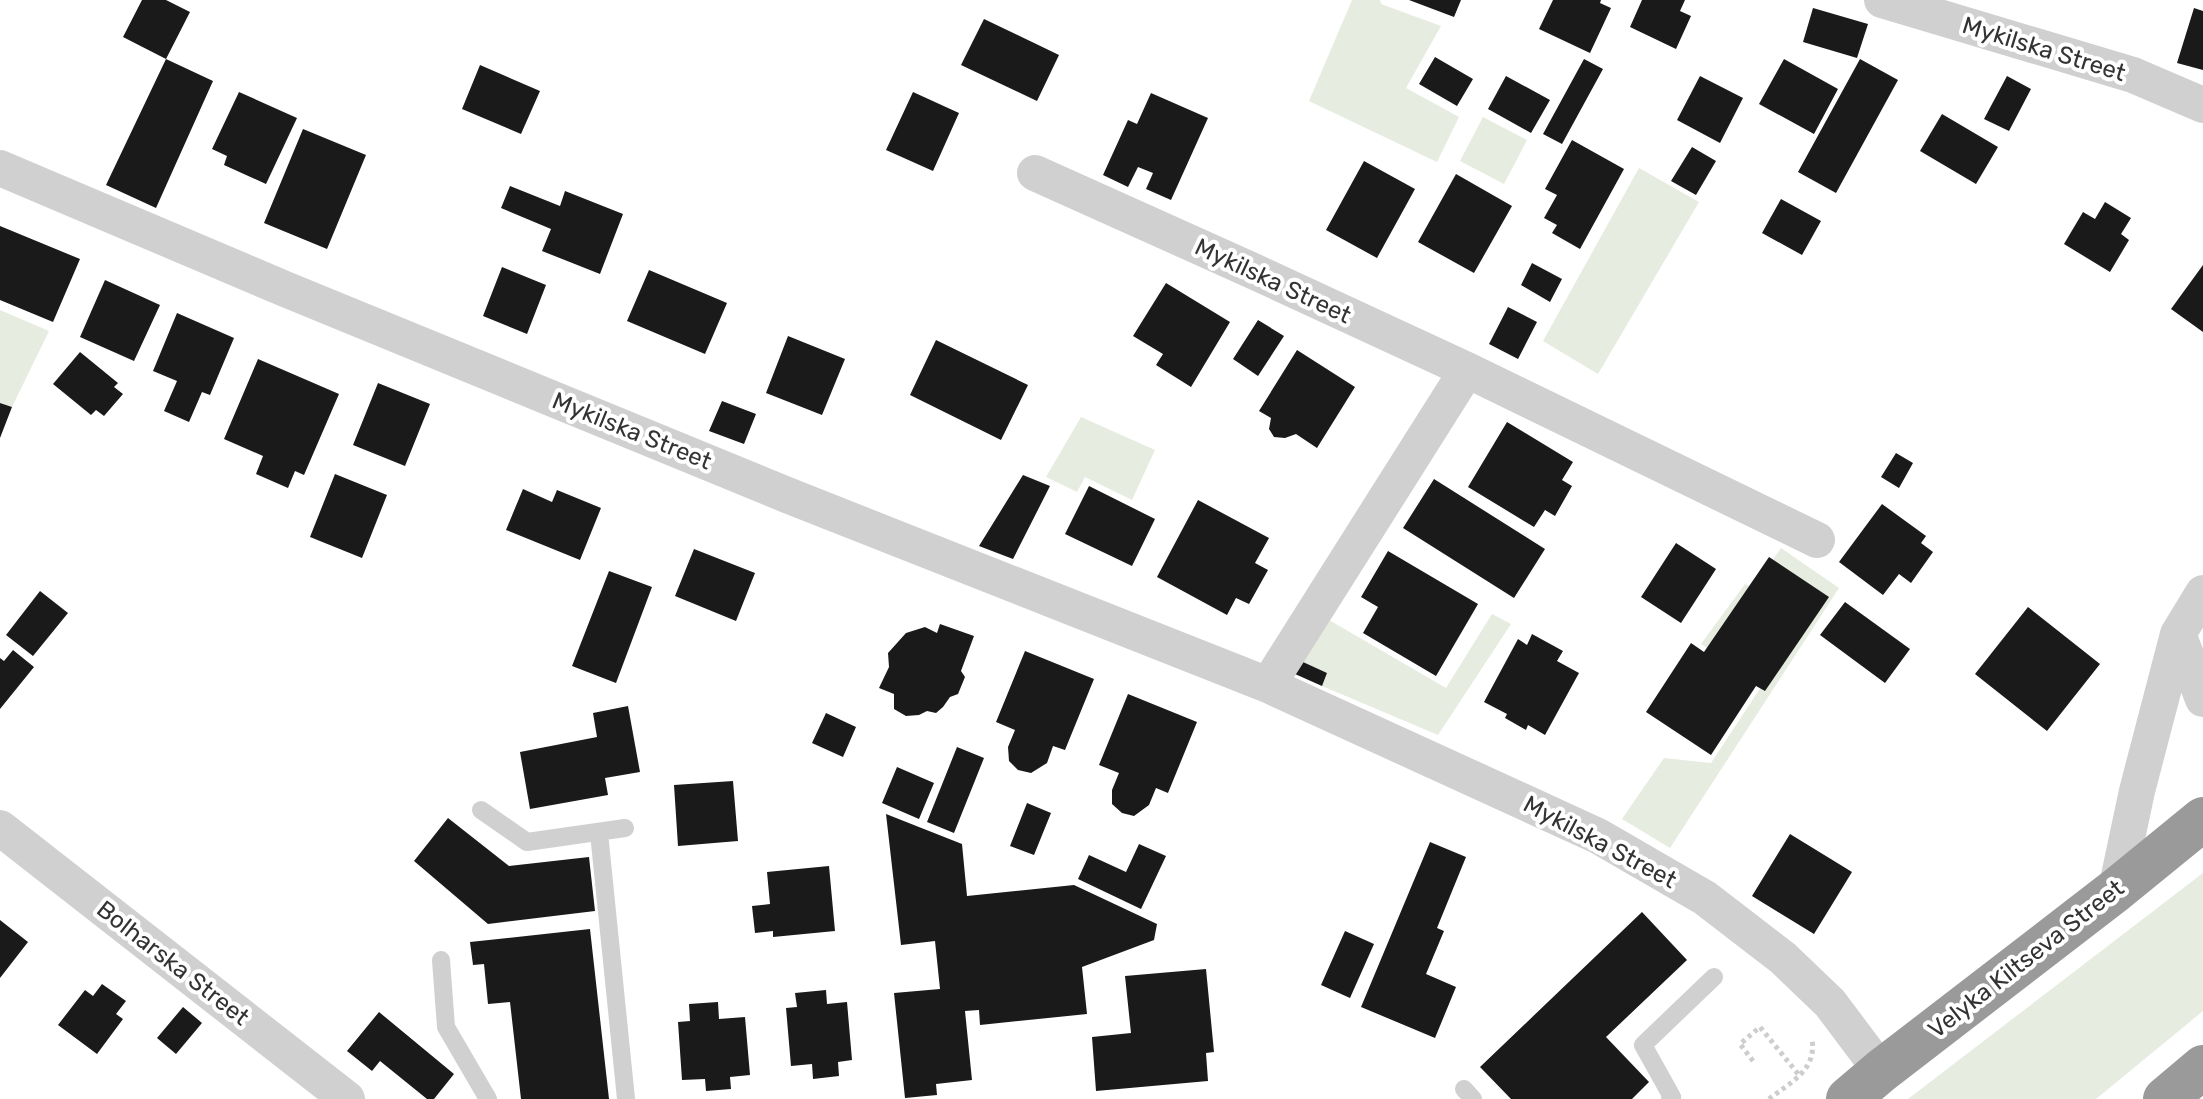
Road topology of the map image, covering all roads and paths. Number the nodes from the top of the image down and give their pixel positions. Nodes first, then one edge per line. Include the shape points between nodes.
1 (1882, 0) edge
2 (2203, 105) edge
3 (0, 168) edge
4 (1035, 173) dead end
5 (1467, 370) junction
6 (1817, 540) dead end
7 (2203, 593) edge
8 (2178, 634) junction
9 (1268, 685) junction
10 (2203, 699) edge
11 (481, 810) dead end
12 (2203, 819) edge
13 (0, 828) edge
14 (625, 828) dead end
15 (599, 833) junction
16 (2116, 890) junction
17 (441, 960) dead end
18 (1714, 977) dead end
19 (1830, 1003) junction
20 (1753, 1061) dead end
21 (2203, 1067) edge
22 (1881, 1071) junction
23 (1799, 1075) junction
24 (347, 1099) edge
25 (488, 1099) edge
26 (626, 1099) edge
27 (1670, 1099) edge
28 (1769, 1099) edge
29 (1848, 1099) edge
30 (2165, 1099) edge

1 - 2 street, Mykilska Street via 2133,75
3 - 9 street, Mykilska Street via 787,495
4 - 5 street, Mykilska Street
5 - 6 street, Mykilska Street
5 - 9 street
7 - 8 street
8 - 10 street
8 - 16 street
9 - 19 street, Mykilska Street via 1598,836 1705,898 1783,958
11 - 15 lane via 527,842
12 - 16 highway, Velyka Kiltseva Street
13 - 24 street, Bolharska Street
14 - 15 lane
15 - 26 lane
16 - 22 highway, Velyka Kiltseva Street
17 - 25 lane via 446,1027
18 - 27 lane via 1643,1045
19 - 22 street, Mykilska Street
19 - 23 path via 1805,1025 1814,1050
20 - 23 path via 1740,1044 1760,1027
21 - 30 highway
22 - 29 highway, Velyka Kiltseva Street
23 - 28 path

